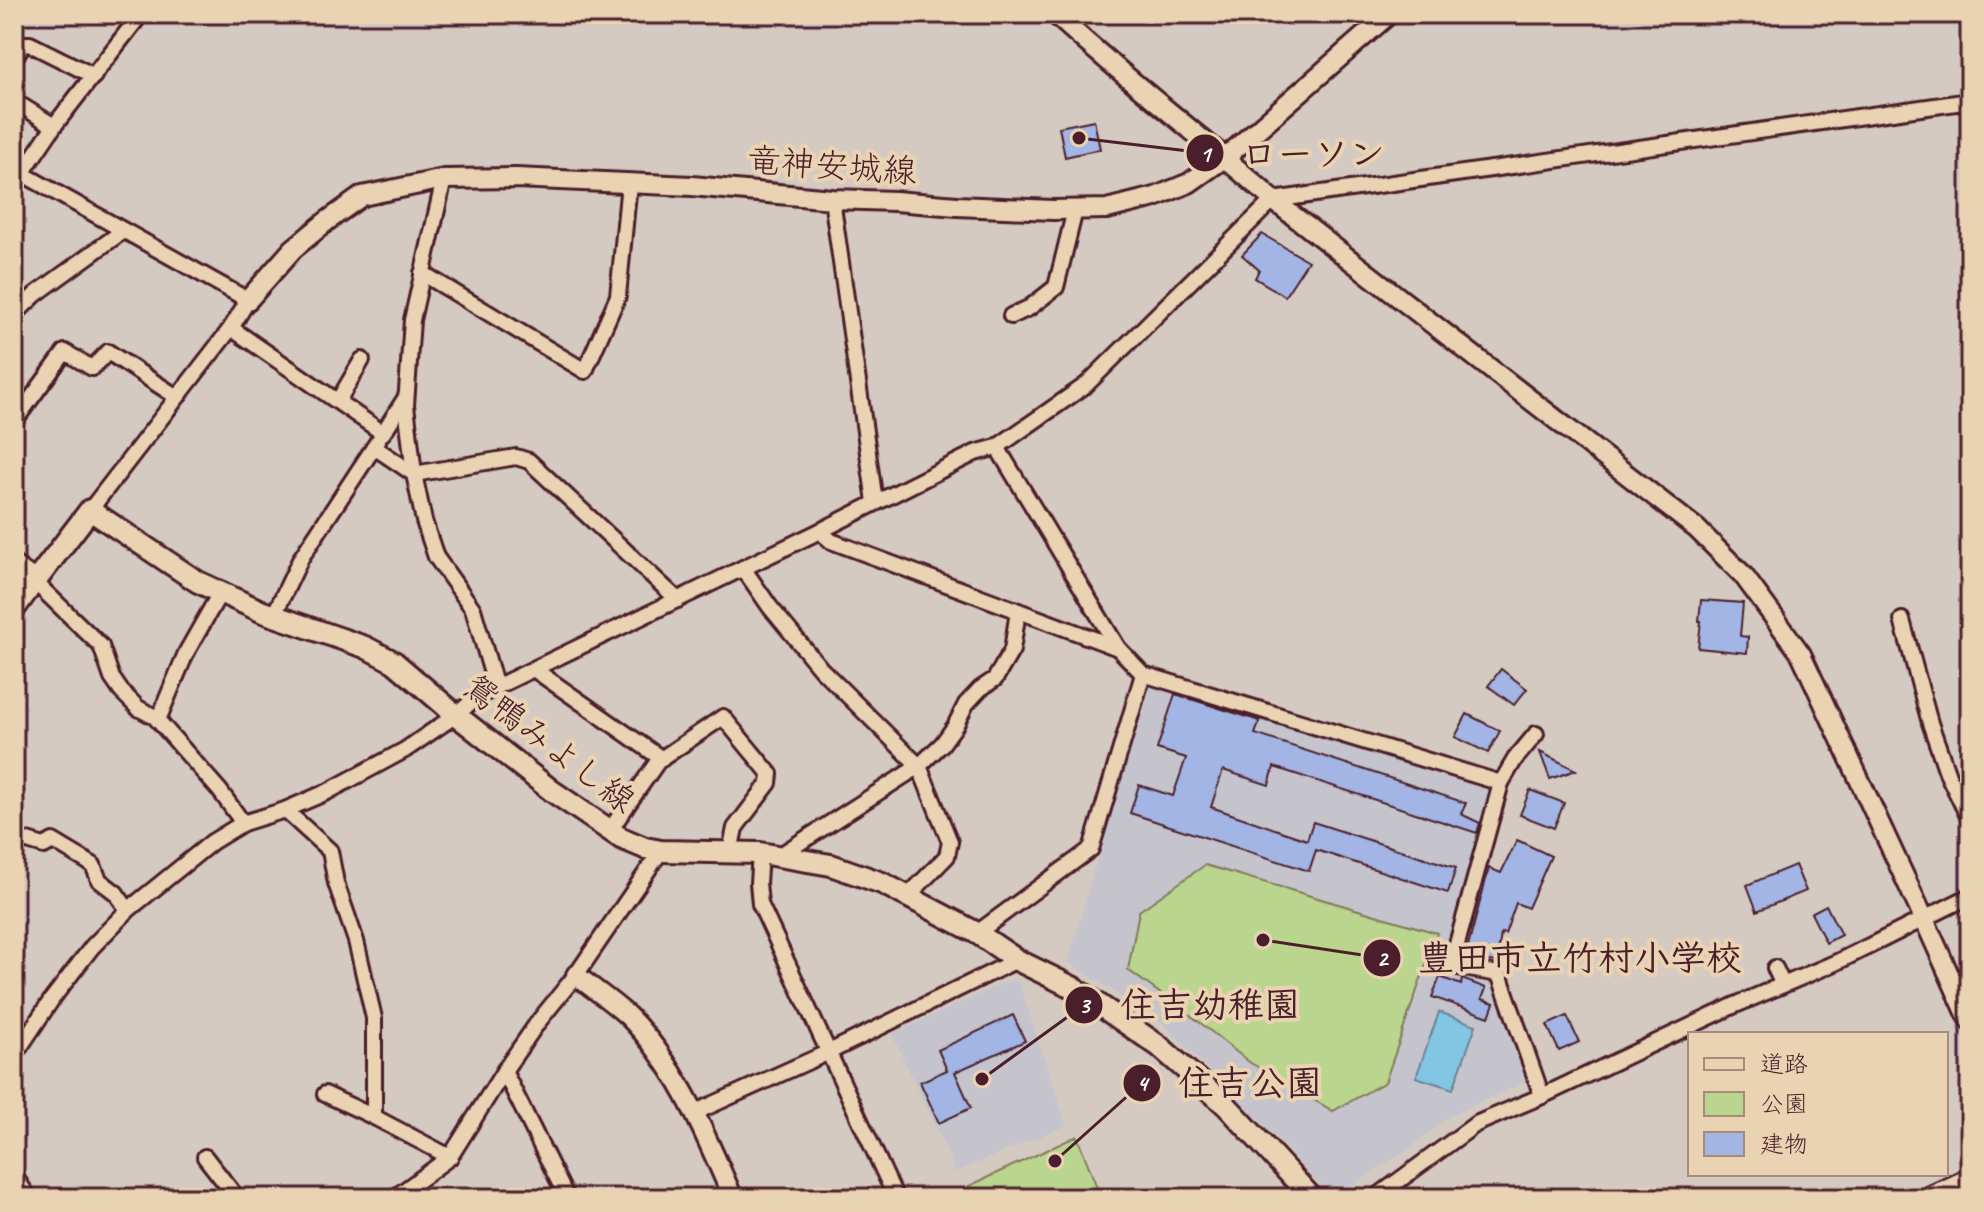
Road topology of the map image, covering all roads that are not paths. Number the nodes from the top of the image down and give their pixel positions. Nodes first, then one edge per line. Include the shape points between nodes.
1 (141, 14) edge
2 (1055, 14) edge
3 (1389, 14) edge
4 (14, 59) edge
5 (94, 76) junction
6 (14, 101) edge
7 (1970, 101) edge
8 (54, 126) junction
9 (1226, 157) junction
10 (17, 176) edge
11 (444, 179) junction
12 (629, 183) junction
13 (832, 199) junction
14 (1273, 200) junction
15 (1075, 210) junction
16 (123, 231) junction
17 (422, 273) junction
18 (248, 300) junction
19 (14, 315) edge
20 (1011, 316) dead end
21 (231, 328) junction
22 (362, 360) dead end
23 (407, 395) junction
24 (177, 397) junction
25 (338, 401) junction
26 (14, 422) edge
27 (383, 433) junction
28 (374, 447) junction
29 (997, 447) junction
30 (414, 474) junction
31 (875, 502) junction
32 (90, 510) junction
33 (820, 531) junction
34 (14, 567) edge
35 (743, 568) junction
36 (35, 582) junction
37 (220, 593) junction
38 (678, 600) junction
39 (14, 611) edge
40 (1018, 611) junction
41 (274, 615) junction
42 (1902, 620) dead end
43 (1118, 648) junction
44 (535, 670) junction
45 (1143, 674) junction
46 (496, 687) junction
47 (456, 715) junction
48 (158, 720) junction
49 (1536, 734) dead end
50 (662, 759) junction
51 (919, 766) junction
52 (1501, 783) junction
53 (285, 810) junction
54 (1970, 820) edge
55 (243, 823) junction
56 (610, 830) junction
57 (14, 837) edge
58 (661, 851) junction
59 (730, 852) junction
60 (770, 854) junction
61 (1970, 896) edge
62 (907, 897) junction
63 (128, 910) junction
64 (1924, 919) junction
65 (977, 933) junction
66 (1017, 960) junction
67 (1775, 968) dead end
68 (576, 975) junction
69 (1783, 985) junction
70 (1970, 1021) edge
71 (829, 1052) junction
72 (14, 1056) edge
73 (504, 1071) junction
74 (325, 1094) dead end
75 (1542, 1096) junction
76 (696, 1112) junction
77 (374, 1117) junction
78 (205, 1157) dead end
79 (450, 1157) junction
80 (14, 1175) edge
81 (1970, 1180) edge
82 (403, 1195) edge
83 (29, 1198) edge
84 (237, 1198) edge
85 (567, 1198) edge
86 (733, 1198) edge
87 (896, 1198) edge
88 (1312, 1198) edge
89 (1375, 1198) edge
90 (1931, 1198) edge

1 - 5 street
2 - 9 street
3 - 9 street, 竜神安城線
4 - 5 street via 23,44 30,44
5 - 8 street
6 - 8 street
7 - 14 street
8 - 10 street
9 - 14 street
9 - 15 street, 竜神安城線 via 1189,183 1155,197 1107,209
10 - 16 street
11 - 12 street, 竜神安城線
11 - 17 street
11 - 18 street, 竜神安城線 via 362,196 293,249
12 - 13 street, 竜神安城線
12 - 17 street via 618,296 585,371
13 - 15 street, 竜神安城線
13 - 31 street
14 - 29 street via 1086,385
14 - 64 street via 1697,529 1743,575 1801,654
15 - 20 street via 1056,287
16 - 18 street
16 - 19 street
17 - 23 street via 412,320
18 - 21 street
21 - 24 street
21 - 25 street
22 - 25 street
23 - 27 street
23 - 30 street
24 - 26 street via 108,352 92,368 65,352
24 - 32 street
25 - 27 street
27 - 28 street
28 - 30 street
28 - 41 street via 301,558
29 - 31 street
29 - 43 street
30 - 38 street via 516,457 529,461
30 - 46 street via 436,557 473,609
31 - 33 street
32 - 36 main road
32 - 37 main road, 鴛鴨みよし線
33 - 35 street
33 - 40 street via 831,541
34 - 36 main road
35 - 38 street
35 - 51 street via 821,669
36 - 39 street
36 - 48 street via 101,646 121,691
37 - 41 main road, 鴛鴨みよし線
37 - 48 street via 186,653
38 - 44 street
40 - 43 street
40 - 51 street via 1012,650 995,679 966,704 942,744
41 - 47 main road, 鴛鴨みよし線 via 394,662
42 - 54 street via 1930,723
43 - 45 street
44 - 46 street
44 - 50 street
45 - 52 street
45 - 65 street via 1091,849
46 - 47 street
47 - 53 street via 405,750
47 - 56 main road, 鴛鴨みよし線
48 - 55 street
49 - 52 street
50 - 56 street
50 - 59 street via 723,717 770,774 769,783 735,828
51 - 60 street
51 - 62 street via 950,842 947,856
52 - 75 street via 1451,966 1499,974
53 - 55 street
53 - 77 street via 330,851 374,1018
55 - 63 street
56 - 58 main road, 鴛鴨みよし線
57 - 63 street via 44,846 53,841 93,865 99,880
58 - 59 main road, 鴛鴨みよし線
58 - 68 street
59 - 60 main road, 鴛鴨みよし線
60 - 62 main road, 鴛鴨みよし線 via 831,865
60 - 71 street via 758,883 760,904
61 - 64 street
62 - 65 main road, 鴛鴨みよし線
63 - 72 street via 92,947
64 - 69 street
64 - 70 street
65 - 66 main road, 鴛鴨みよし線
66 - 71 street
66 - 88 main road, 鴛鴨みよし線 via 1076,989 1159,1046 1226,1105
67 - 69 street
68 - 73 street
68 - 76 street via 628,1017 671,1068
69 - 75 street
71 - 76 street
71 - 87 street
73 - 79 street
73 - 85 street
74 - 77 street
75 - 89 street via 1476,1124
76 - 86 street
77 - 79 street
78 - 84 street
79 - 82 street
80 - 83 street
81 - 90 main road

